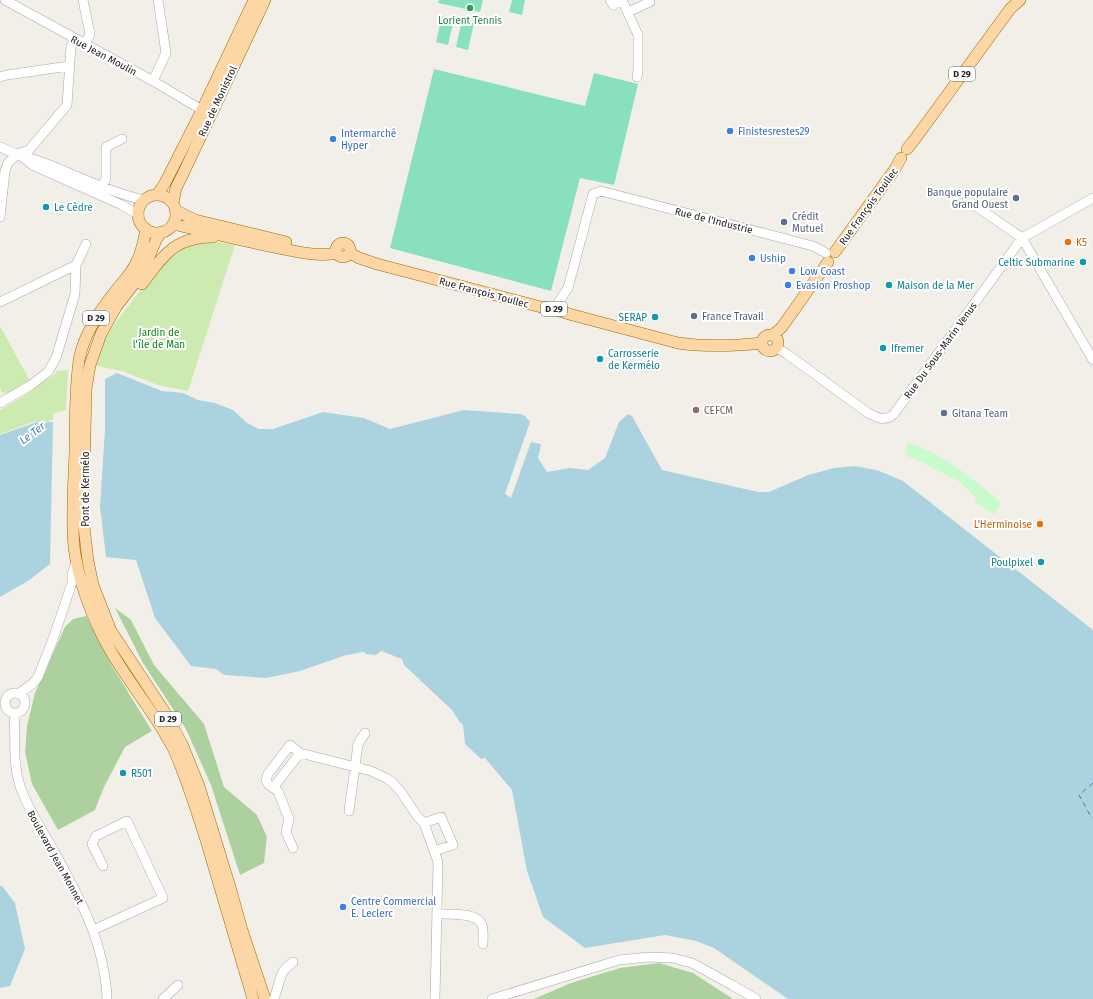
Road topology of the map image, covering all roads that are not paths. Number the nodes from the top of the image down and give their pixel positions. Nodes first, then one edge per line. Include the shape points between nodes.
1 (5, 0) edge
2 (83, 0) edge
3 (158, 0) edge
4 (254, 0) edge
5 (265, 0) edge
6 (610, 0) edge
7 (650, 0) edge
8 (1020, 0) edge
9 (628, 12) junction
10 (75, 39) junction
11 (85, 44) junction
12 (69, 66) junction
13 (0, 77) edge
14 (637, 77) dead end
15 (153, 81) junction
16 (202, 110) junction
17 (122, 139) dead end
18 (0, 147) edge
19 (19, 155) junction
20 (102, 187) junction
21 (157, 195) junction
22 (1093, 198) edge
23 (144, 200) junction
24 (967, 200) dead end
25 (174, 207) junction
26 (139, 215) junction
27 (0, 217) edge
28 (173, 224) junction
29 (146, 229) junction
30 (161, 232) junction
31 (225, 237) junction
32 (1022, 238) junction
33 (86, 244) dead end
34 (337, 251) junction
35 (830, 256) junction
36 (76, 265) junction
37 (0, 302) edge
38 (554, 309) junction
39 (101, 334) junction
40 (773, 335) junction
41 (762, 343) junction
42 (777, 348) junction
43 (1093, 360) edge
44 (0, 403) edge
45 (80, 417) junction
46 (82, 561) junction
47 (20, 693) junction
48 (14, 713) junction
49 (365, 733) dead end
50 (300, 753) junction
51 (355, 766) junction
52 (273, 788) junction
53 (349, 812) dead end
54 (424, 823) junction
55 (293, 848) dead end
56 (434, 851) junction
57 (103, 866) dead end
58 (226, 888) junction
59 (437, 914) junction
60 (93, 930) junction
61 (483, 944) dead end
62 (293, 962) dead end
63 (178, 985) dead end
64 (107, 999) edge
65 (163, 999) edge
66 (253, 999) edge
67 (260, 999) edge
68 (264, 999) edge
69 (273, 999) edge
70 (435, 999) edge
71 (492, 999) edge
72 (756, 999) edge

1 - 10 street, Rue Jean Moulin
2 - 11 street via 90,34
3 - 15 street via 166,53
4 - 16 main road, Rue de Monistrol
5 - 25 main road, Rue de Monistrol via 176,188
6 - 9 street via 613,5 622,0
7 - 9 street
8 - 35 main road, Rue François Toullec / D 29 via 1000,22
9 - 14 street via 638,35
10 - 11 street, Rue Jean Moulin
10 - 12 street via 71,46
11 - 15 street, Rue Jean Moulin
12 - 13 street
12 - 19 street via 67,105 29,150
15 - 16 street, Rue Jean Moulin
16 - 21 main road, Rue de Monistrol
17 - 20 street via 106,148 106,178
18 - 19 street
19 - 20 street via 36,159
19 - 26 street via 34,166
19 - 27 street via 8,163 5,171
20 - 23 street
21 - 23 main road
21 - 25 main road via 168,198
22 - 32 street, Rue Du Sous-Marin Venus
23 - 26 main road via 140,205
24 - 32 street
25 - 28 main road via 176,216
25 - 34 main road via 195,220 302,246
26 - 29 main road via 140,222
28 - 30 main road
28 - 31 main road
29 - 30 main road
29 - 45 main road, D 29 via 137,262 105,304 83,346 77,383
30 - 39 main road, D 29 via 140,276 116,307
31 - 34 main road via 303,254 326,255
31 - 39 main road via 193,238 166,254
32 - 42 street, Rue Du Sous-Marin Venus via 890,417 877,418 868,414
32 - 43 street
33 - 36 street
34 - 38 main road, Rue François Toullec / D 29 via 341,257 350,253 377,264 541,308
35 - 38 street, Rue de l'Industrie via 813,246 601,191 593,194 568,288
35 - 40 main road, Rue François Toullec / D 29 via 782,327
36 - 37 street
36 - 44 street via 75,294 56,358 48,372
38 - 41 main road, Rue François Toullec / D 29 via 696,346
39 - 45 main road, D 29 via 90,365
40 - 41 main road via 766,336
40 - 42 main road via 779,343
41 - 42 main road via 767,351 773,352
45 - 46 main road, Pont de Kermélo / D 29
46 - 47 street via 72,574 72,583 53,639 35,682
46 - 58 main road, D 29 via 112,631 164,711 182,744 199,786
47 - 48 street via 25,701 24,707 20,712
47 - 48 street via 13,692 4,701 6,709
48 - 60 street, Boulevard Jean Monnet via 14,751 20,786 82,903
49 - 51 street via 358,744
50 - 51 street
50 - 52 street
50 - 52 street via 290,745 268,774 266,780
51 - 53 street
51 - 54 street via 393,783
52 - 55 street via 278,791 289,819 286,832
54 - 56 street
54 - 56 street via 441,817 452,845
56 - 59 street via 438,862
57 - 60 street via 92,844 96,836 127,821 163,898
58 - 66 main road via 233,933
58 - 67 main road, D 29 via 237,931
58 - 68 main road, D 29
58 - 69 main road
59 - 61 street via 469,915 478,920 482,925
59 - 70 street
60 - 64 street, Boulevard Jean Monnet via 101,957
62 - 69 street via 282,973
63 - 65 street
71 - 72 street via 619,960 648,957 673,958 692,963

